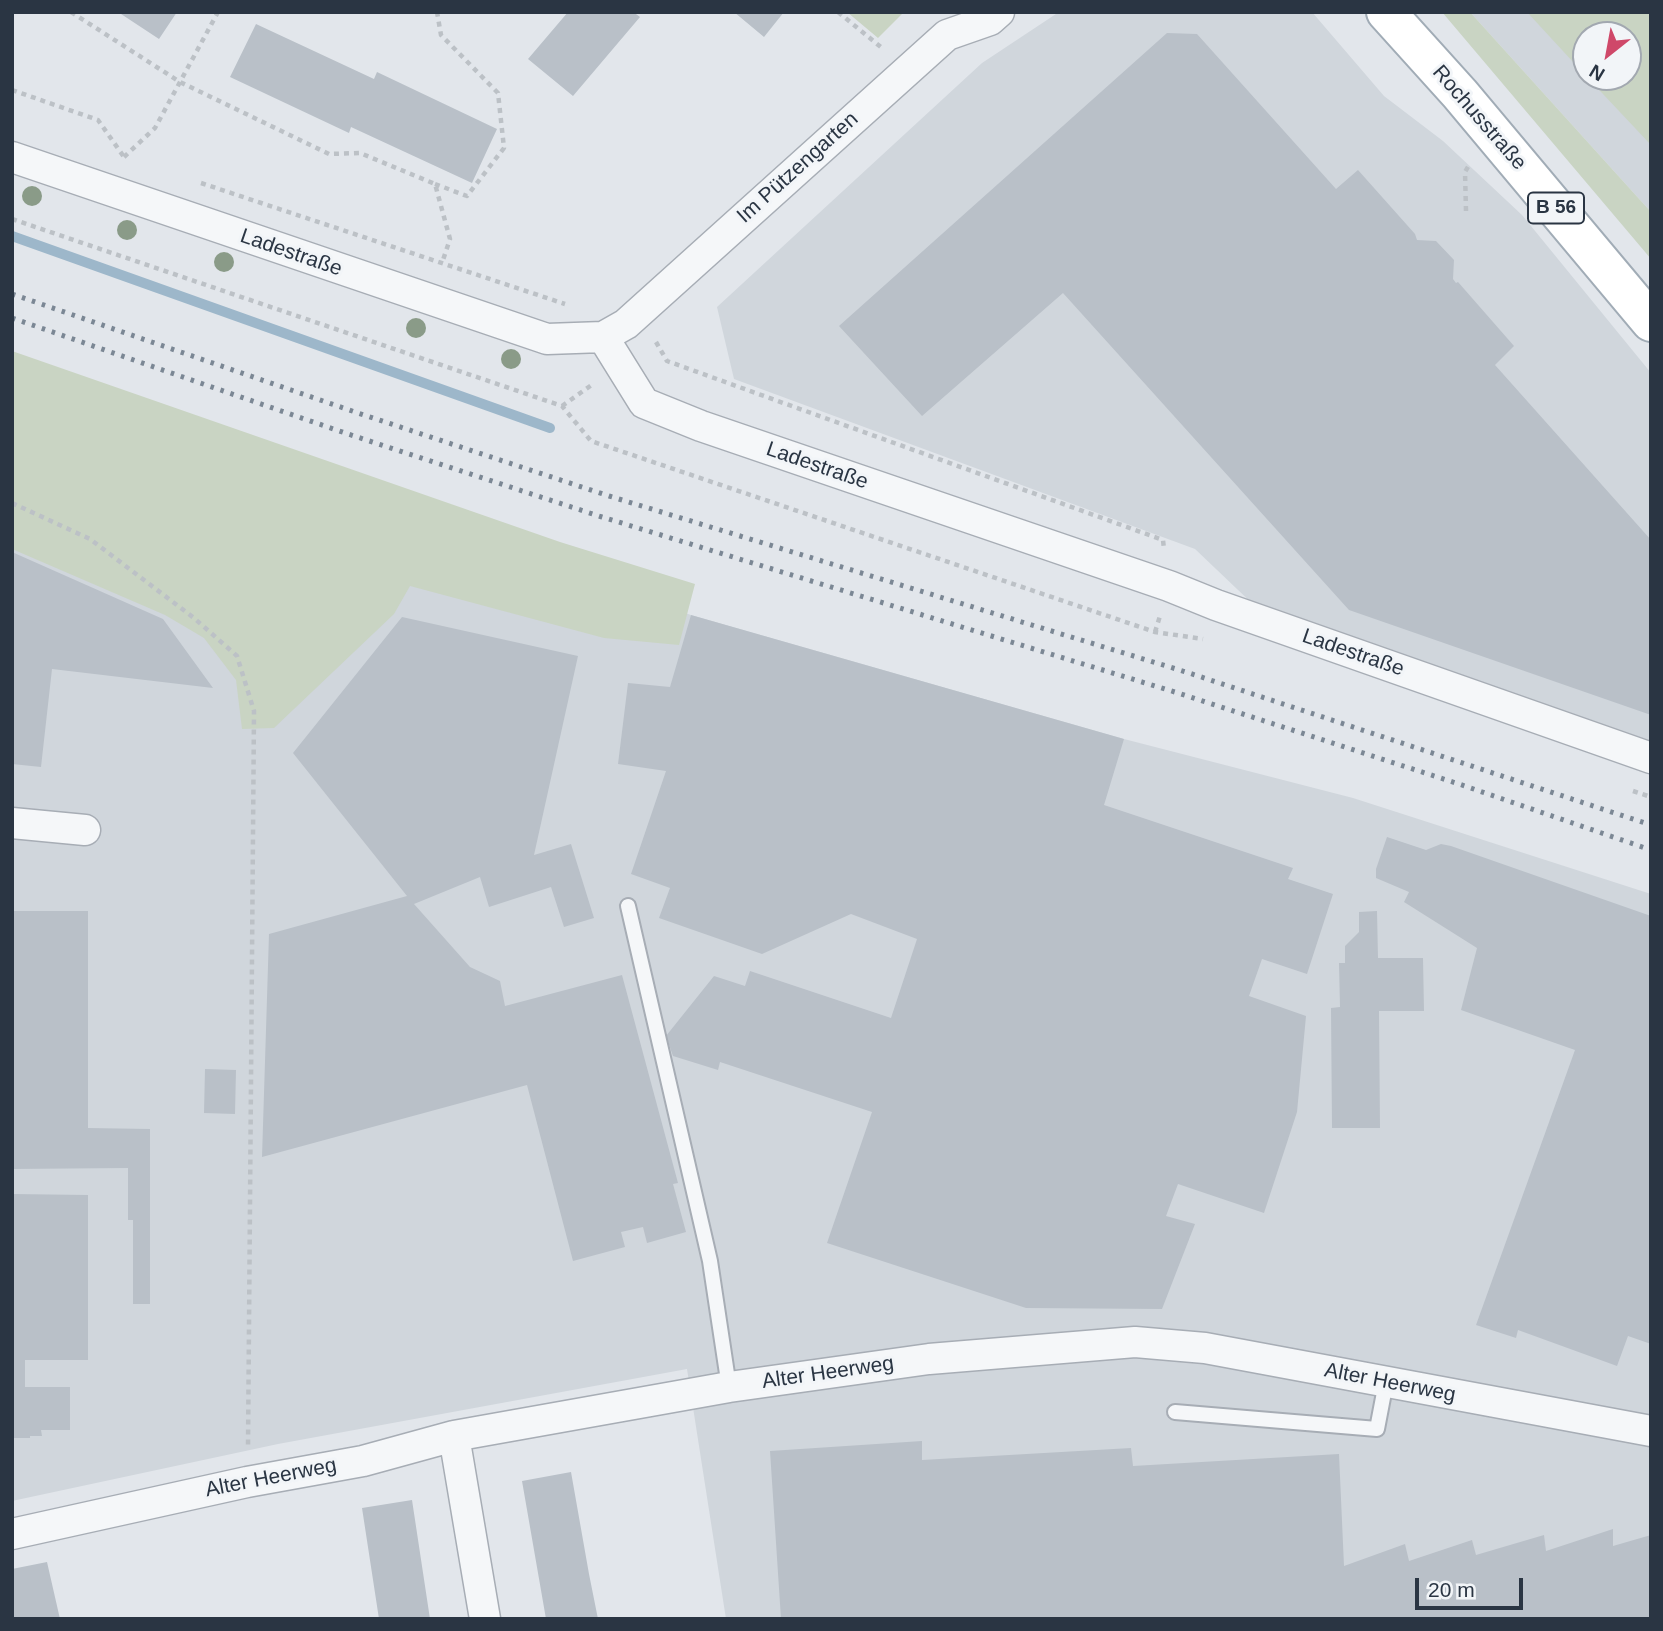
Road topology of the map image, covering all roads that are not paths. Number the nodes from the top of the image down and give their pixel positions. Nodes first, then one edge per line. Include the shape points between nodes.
1 (999, 12) edge
2 (1386, 12) edge
3 (12, 157) edge
4 (1651, 322) edge
5 (615, 331) junction
6 (1651, 758) edge
7 (12, 822) edge
8 (85, 830) dead end
9 (628, 906) dead end
10 (1386, 1382) junction
11 (729, 1387) junction
12 (1175, 1412) dead end
13 (1651, 1431) edge
14 (454, 1436) junction
15 (12, 1534) edge
16 (485, 1619) edge

1 - 5 street, Im Pützengarten via 990,20 947,35
2 - 4 main road, Rochusstraße / B 56
3 - 5 street, Ladestraße via 547,339
5 - 6 street, Ladestraße via 644,403
7 - 8 street
9 - 11 lane via 710,1261
10 - 11 street, Alter Heerweg via 1205,1348 1135,1342 929,1359
10 - 12 lane via 1377,1429
10 - 13 street, Alter Heerweg
11 - 14 street, Alter Heerweg
14 - 15 street, Alter Heerweg via 363,1461
14 - 16 street

